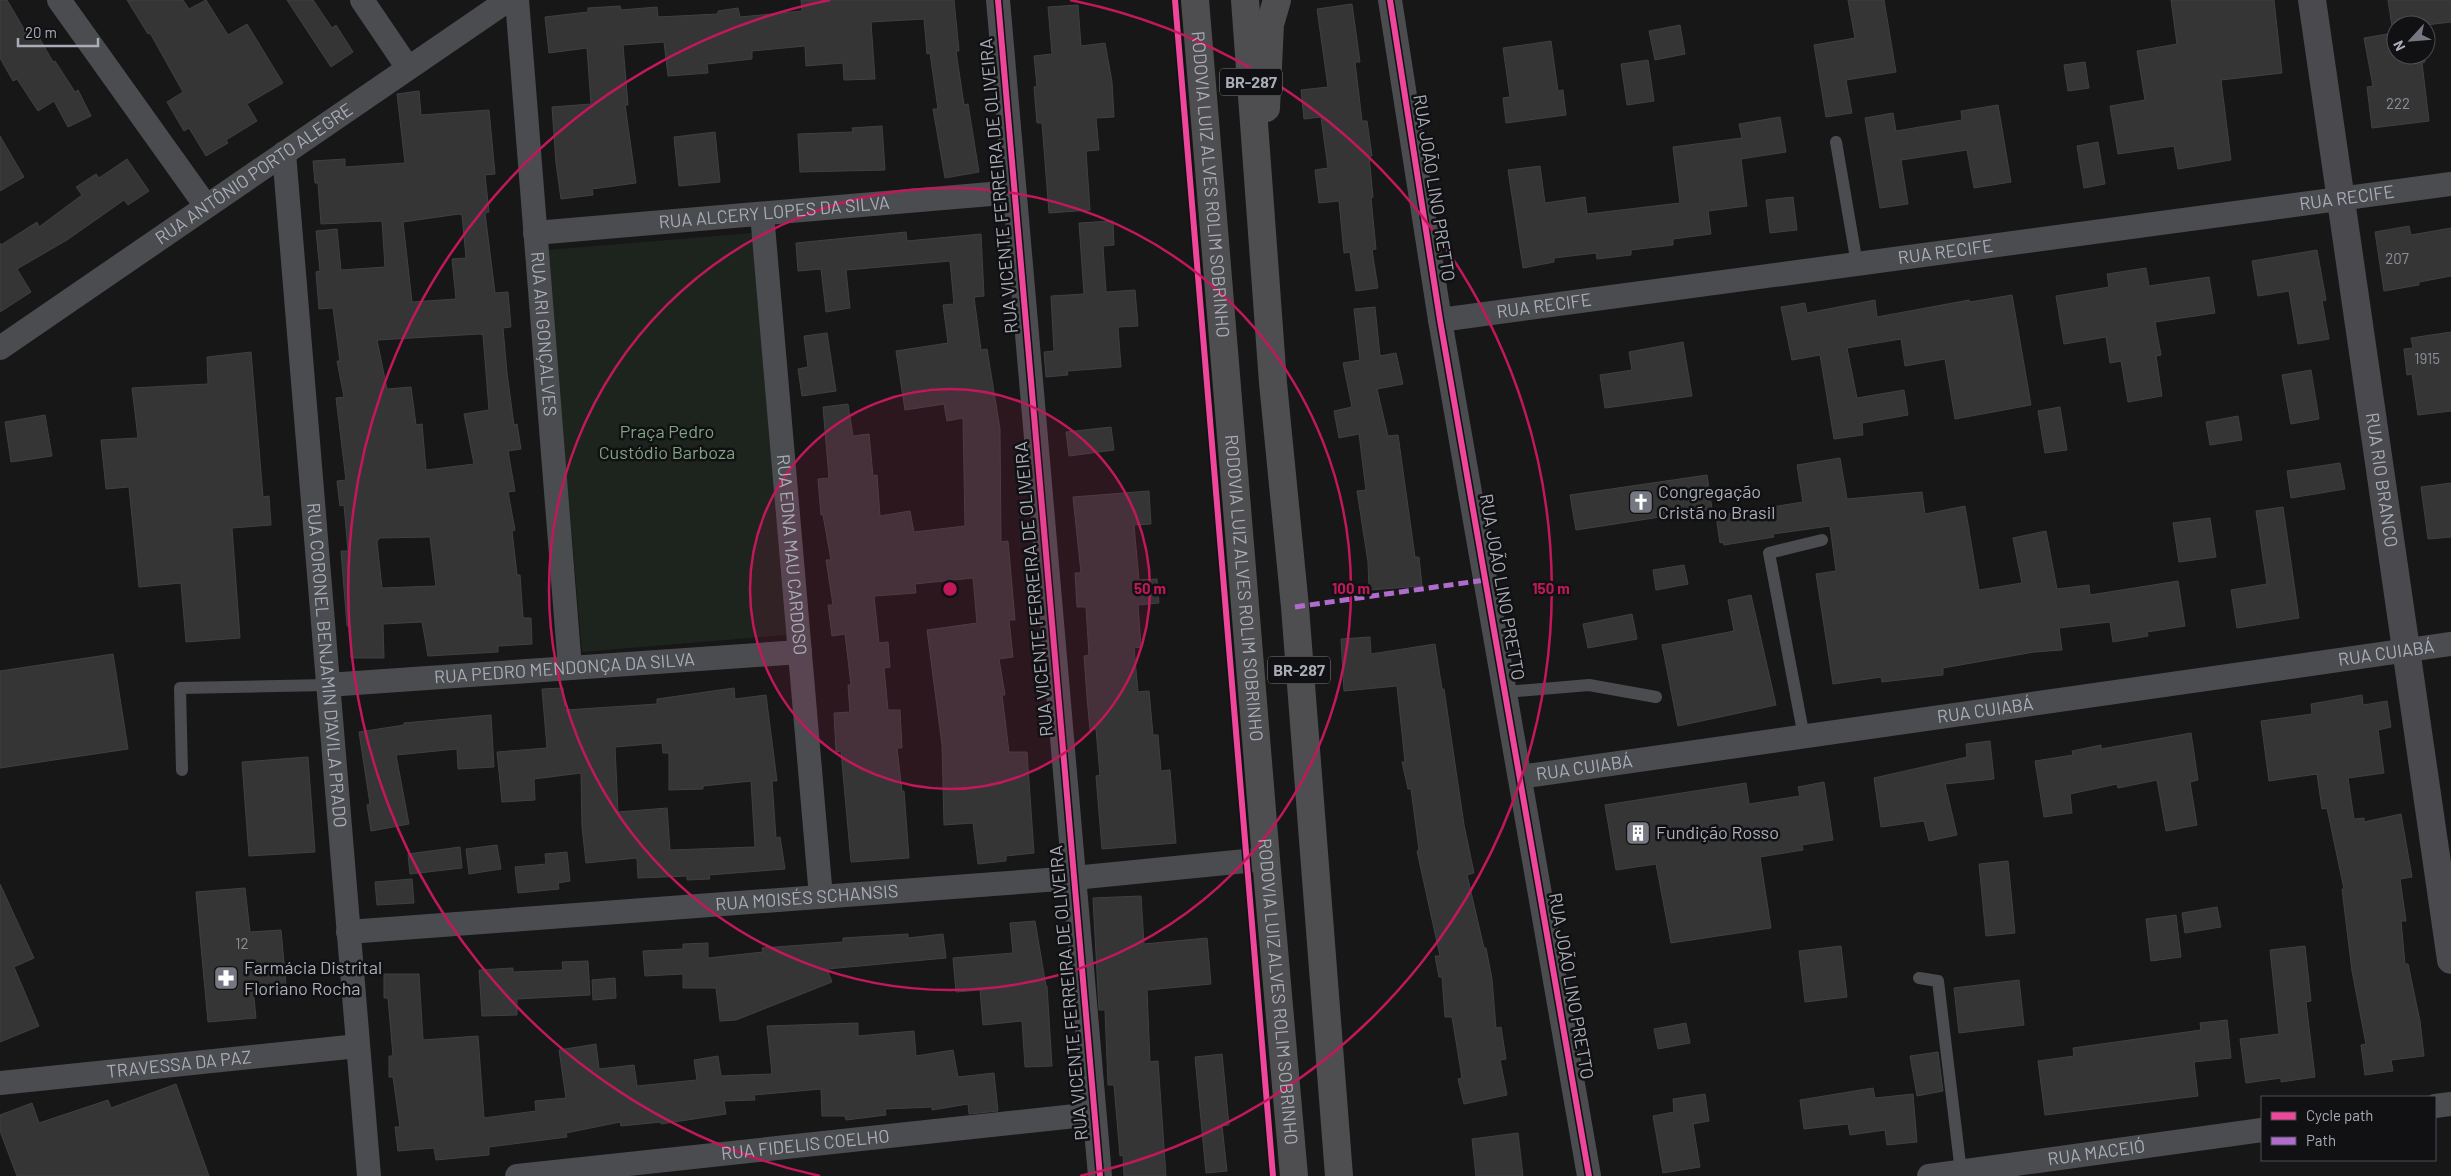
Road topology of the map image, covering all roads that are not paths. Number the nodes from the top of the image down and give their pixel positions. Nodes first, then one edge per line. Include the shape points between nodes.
1 (59, 0) edge
2 (362, 0) edge
3 (508, 0) edge
4 (517, 0) edge
5 (998, 0) edge
6 (1195, 0) edge
7 (1245, 0) edge
8 (1277, 0) edge
9 (2312, 0) edge
10 (1388, 1) edge
11 (408, 68) junction
12 (1836, 142) dead end
13 (284, 153) junction
14 (1257, 164) junction
15 (2451, 184) edge
16 (1014, 192) junction
17 (2343, 199) junction
18 (206, 206) junction
19 (762, 214) junction
20 (535, 234) junction
21 (1857, 264) junction
22 (1440, 320) junction
23 (1, 345) edge
24 (1822, 540) dead end
25 (2451, 644) edge
26 (2407, 650) junction
27 (800, 652) junction
28 (570, 668) junction
29 (327, 685) junction
30 (1505, 692) junction
31 (1656, 697) dead end
32 (1804, 737) junction
33 (182, 770) dead end
34 (1520, 777) junction
35 (1266, 859) junction
36 (1074, 878) junction
37 (821, 897) junction
38 (348, 932) junction
39 (2451, 960) edge
40 (1919, 978) dead end
41 (358, 1046) junction
42 (0, 1083) edge
43 (2451, 1104) edge
44 (2436, 1106) edge
45 (1094, 1114) junction
46 (2261, 1130) edge
47 (1961, 1172) junction
48 (369, 1176) edge
49 (517, 1176) edge
50 (1100, 1176) edge
51 (1294, 1176) edge
52 (1339, 1176) edge
53 (1589, 1176) edge
54 (1929, 1176) edge

1 - 18 street
2 - 11 street
3 - 11 street, RUA ANTÔNIO PORTO ALEGRE
4 - 20 street, RUA ARI GONÇALVES
5 - 16 street, RUA VICENTE FERREIRA DE OLIVEIRA
6 - 35 highway, RODOVIA LUIZ ALVES ROLIM SOBRINHO / BR-287
7 - 14 highway, BR-287
8 - 14 highway via 1270,24 1268,94
9 - 17 street, RUA RIO BRANCO
10 - 22 street, RUA JOÃO LINO PRETTO
11 - 13 street, RUA ANTÔNIO PORTO ALEGRE
12 - 21 lane
13 - 18 street, RUA ANTÔNIO PORTO ALEGRE
13 - 29 street, RUA CORONEL BENJAMIN D'AVILA PRADO
14 - 52 highway, BR-287
15 - 17 street, RUA RECIFE
16 - 19 street, RUA ALCERY LOPES DA SILVA
16 - 36 street, RUA VICENTE FERREIRA DE OLIVEIRA
17 - 21 street, RUA RECIFE
17 - 26 street, RUA RIO BRANCO
18 - 23 street, RUA ANTÔNIO PORTO ALEGRE
19 - 20 street, RUA ALCERY LOPES DA SILVA
19 - 27 street, RUA EDNA MAU CARDOSO
20 - 28 street, RUA ARI GONÇALVES
21 - 22 street, RUA RECIFE
22 - 30 street, RUA JOÃO LINO PRETTO
24 - 32 lane via 1769,553
25 - 26 street, RUA CUIABÁ
26 - 32 street, RUA CUIABÁ
26 - 39 street, RUA RIO BRANCO
27 - 28 street, RUA PEDRO MENDONÇA DA SILVA
27 - 37 street, RUA EDNA MAU CARDOSO
28 - 29 street, RUA PEDRO MENDONÇA DA SILVA
29 - 33 lane via 180,688
29 - 38 street, RUA CORONEL BENJAMIN D'AVILA PRADO
30 - 31 lane via 1589,685
30 - 34 street, RUA JOÃO LINO PRETTO
32 - 34 street, RUA CUIABÁ
34 - 53 street, RUA JOÃO LINO PRETTO
35 - 36 street, RUA MOISÉS SCHANSIS
35 - 51 highway, RODOVIA LUIZ ALVES ROLIM SOBRINHO / BR-287
36 - 37 street, RUA MOISÉS SCHANSIS
36 - 45 street, RUA VICENTE FERREIRA DE OLIVEIRA
37 - 38 street, RUA MOISÉS SCHANSIS
38 - 41 street, RUA CORONEL BENJAMIN D'AVILA PRADO
40 - 47 lane via 1938,981
41 - 42 street, TRAVESSA DA PAZ
41 - 48 street, RUA CORONEL BENJAMIN D'AVILA PRADO
43 - 44 street
45 - 49 street, RUA FIDELIS COELHO
45 - 50 street, RUA VICENTE FERREIRA DE OLIVEIRA
46 - 47 street, RUA MACEIÓ
47 - 54 street, RUA MACEIÓ

